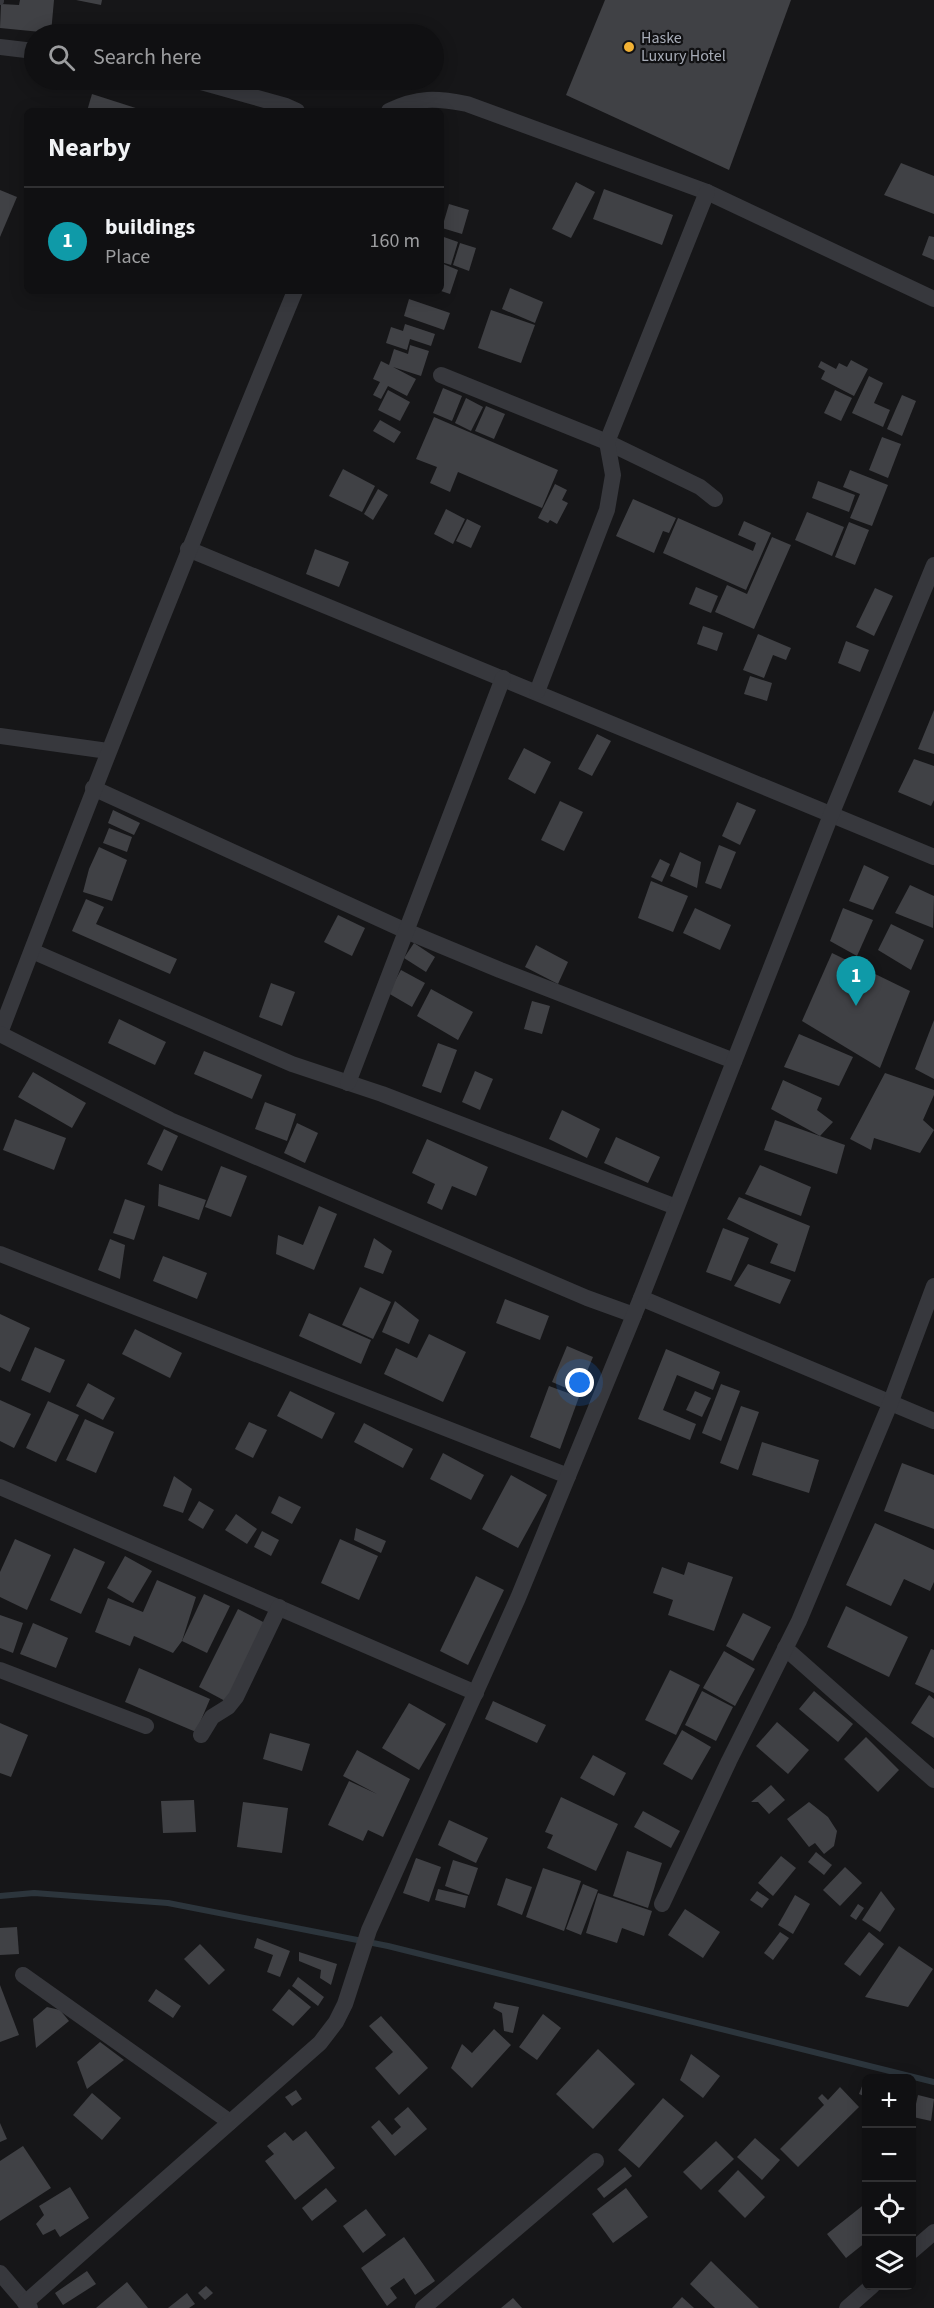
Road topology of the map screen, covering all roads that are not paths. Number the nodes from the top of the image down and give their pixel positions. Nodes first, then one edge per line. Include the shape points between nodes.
1 (0, 47) edge
2 (24, 50) edge
3 (229, 90) edge
4 (290, 108) edge
5 (396, 108) edge
6 (707, 192) junction
7 (294, 294) edge
8 (934, 299) edge
9 (441, 375) dead end
10 (607, 442) junction
11 (715, 499) dead end
12 (188, 549) junction
13 (934, 565) edge
14 (503, 678) junction
15 (537, 692) junction
16 (0, 736) edge
17 (108, 751) junction
18 (93, 788) junction
19 (831, 815) junction
20 (934, 857) edge
21 (406, 931) junction
22 (33, 951) junction
23 (4, 1013) edge
24 (0, 1034) edge
25 (734, 1060) junction
26 (348, 1083) junction
27 (676, 1207) junction
28 (0, 1254) edge
29 (934, 1286) edge
30 (641, 1298) junction
31 (634, 1315) junction
32 (890, 1404) junction
33 (934, 1421) edge
34 (568, 1476) junction
35 (0, 1487) edge
36 (279, 1607) junction
37 (785, 1648) junction
38 (0, 1670) edge
39 (476, 1693) junction
40 (146, 1726) dead end
41 (201, 1735) dead end
42 (934, 1779) edge
43 (662, 1904) dead end
44 (23, 1975) dead end
45 (230, 2122) junction
46 (596, 2161) dead end
47 (934, 2232) edge
48 (916, 2248) edge
49 (0, 2273) edge
50 (867, 2290) edge
51 (28, 2305) edge
52 (423, 2308) edge
53 (846, 2308) edge

1 - 2 street
3 - 4 street
5 - 6 street via 419,99 467,104
6 - 8 street
6 - 10 street
7 - 12 street
9 - 10 street
10 - 11 street via 700,487
10 - 15 street via 613,475 607,510
12 - 14 street
12 - 17 street
13 - 19 street
14 - 15 street
14 - 21 street
15 - 19 street
16 - 17 street
17 - 18 street
18 - 21 street
18 - 22 street
19 - 20 street
19 - 25 street
21 - 25 street
21 - 26 street
22 - 23 street
22 - 26 street via 292,1064
23 - 24 street
24 - 31 street via 170,1120
25 - 27 street
26 - 27 street
27 - 30 street
28 - 34 street
29 - 32 street
30 - 31 street
30 - 32 street
31 - 34 street
32 - 33 street
32 - 37 street
34 - 39 street
35 - 36 street
36 - 39 street
36 - 41 street via 236,1697 212,1717
37 - 42 street
37 - 43 street
38 - 40 street
39 - 45 street via 369,1930 336,2022 320,2043
44 - 45 street
45 - 51 street
46 - 52 street
47 - 48 street
49 - 51 street
50 - 53 street

